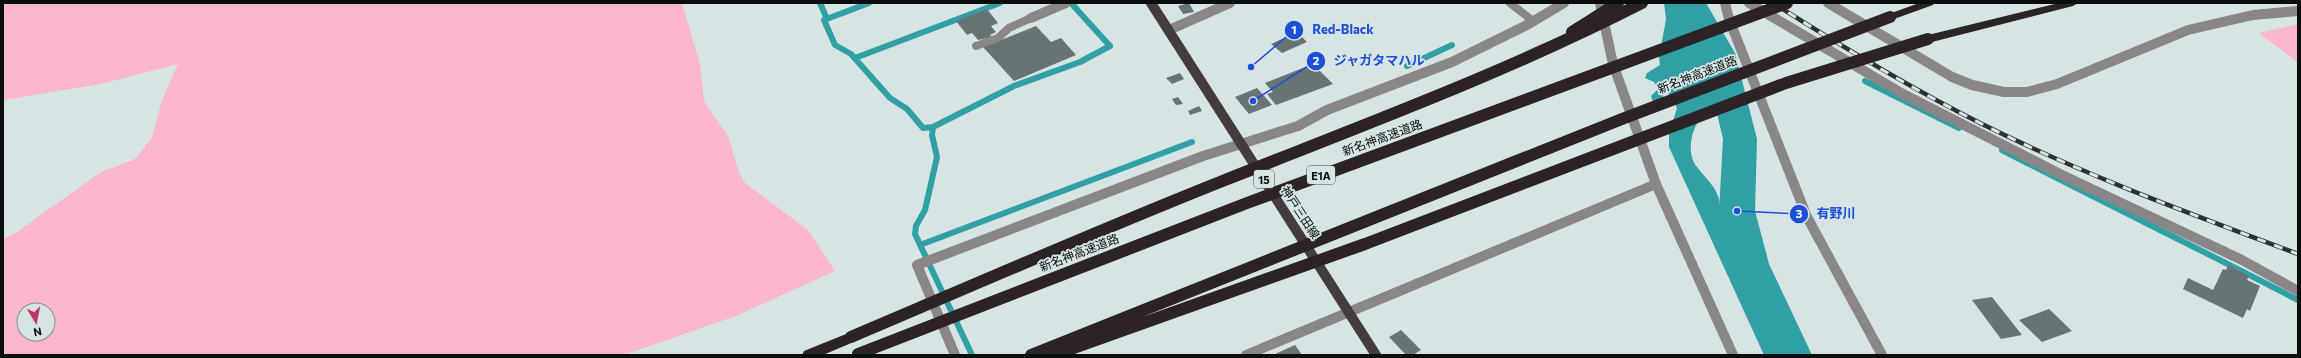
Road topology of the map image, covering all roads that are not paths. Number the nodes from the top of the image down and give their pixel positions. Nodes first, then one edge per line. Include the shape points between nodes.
1 (1066, 3) edge
2 (1151, 3) edge
3 (1230, 3) edge
4 (1510, 3) edge
5 (1564, 3) edge
6 (1600, 3) edge
7 (1618, 3) edge
8 (1642, 3) edge
9 (1725, 3) edge
10 (1749, 3) edge
11 (1788, 3) edge
12 (1828, 3) edge
13 (1929, 3) edge
14 (2041, 3) edge
15 (2073, 3) edge
16 (2298, 11) edge
17 (1031, 18) joint
18 (1534, 21) junction
19 (1169, 30) junction
20 (1928, 39) junction
21 (976, 46) dead end
22 (1520, 64) junction
23 (1242, 144) junction
24 (1656, 184) junction
25 (2298, 291) edge
26 (1350, 312) junction
27 (856, 354) edge
28 (809, 355) edge
29 (955, 355) edge
30 (1031, 355) edge
31 (1054, 355) edge
32 (1246, 355) edge
33 (1376, 355) edge
34 (1733, 355) edge
35 (1882, 355) edge

1 - 17 street
2 - 19 main road, 神戸三田線 / 15
3 - 19 street
4 - 18 lane
5 - 18 street
6 - 24 street via 1613,64
7 - 22 highway, bridge
8 - 22 highway, bridge
9 - 35 street via 1807,217
10 - 25 street via 1903,94 2062,175 2242,260
11 - 27 highway, 新名神高速道路 / E1A, bridge via 1247,203
12 - 16 street via 1952,77 1972,85 2004,92 2027,92 2057,84 2188,30 2253,15
13 - 30 highway, 新名神高速道路, bridge via 1622,118
14 - 20 highway
15 - 20 highway
17 - 21 lane via 1009,28 998,38
18 - 23 street via 1452,62 1327,110 1314,119
19 - 23 main road, 神戸三田線 / 15
20 - 31 highway, bridge via 1786,83 1372,241
22 - 28 highway, bridge via 1165,204
23 - 26 main road, 神戸三田線 / 15
23 - 29 street via 1134,181 917,265
24 - 26 street
24 - 34 street
26 - 32 street
26 - 33 main road, 神戸三田線 / 15

